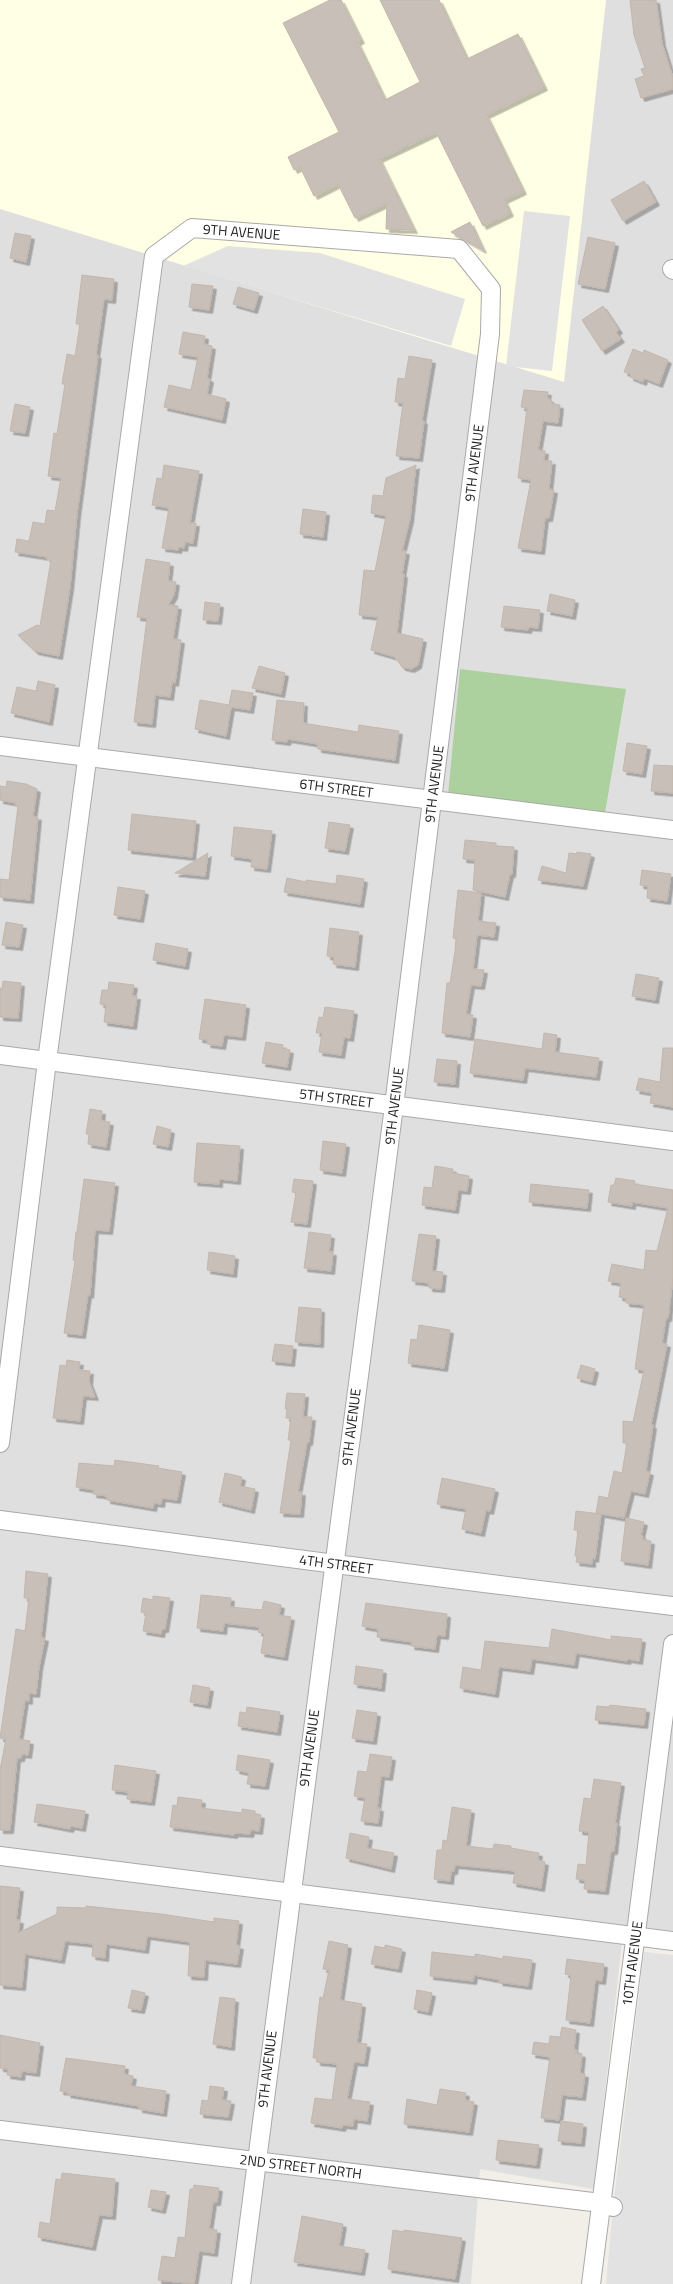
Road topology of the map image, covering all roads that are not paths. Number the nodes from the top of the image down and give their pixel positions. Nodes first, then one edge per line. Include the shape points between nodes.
1 (0, 746) edge
2 (87, 757) junction
3 (432, 800) junction
4 (673, 830) edge
5 (0, 1055) edge
6 (47, 1061) junction
7 (394, 1106) junction
8 (673, 1141) edge
9 (0, 1442) edge
10 (0, 1520) edge
11 (334, 1563) junction
12 (673, 1606) edge
13 (673, 1644) edge
14 (0, 1856) edge
15 (290, 1891) junction
16 (635, 1936) junction
17 (673, 1941) edge
18 (0, 2130) edge
19 (255, 2160) junction
20 (607, 2205) junction
21 (241, 2284) edge
22 (591, 2284) edge

1 - 2 street, 6TH STREET
2 - 3 street, 6TH STREET
2 - 3 street, 9TH AVENUE via 154,256 192,228 459,249 491,289 490,334
2 - 6 street
3 - 4 street, 6TH STREET
3 - 7 street, 9TH AVENUE
5 - 6 street, 5TH STREET
6 - 7 street, 5TH STREET
6 - 9 street
7 - 8 street, 5TH STREET
7 - 11 street, 9TH AVENUE
10 - 11 street, 4TH STREET
11 - 12 street, 4TH STREET via 496,1586
11 - 15 street, 9TH AVENUE
13 - 16 street, 10TH AVENUE
14 - 15 street
15 - 16 street
15 - 19 street, 9TH AVENUE
16 - 17 street
16 - 20 street, 10TH AVENUE
18 - 19 street, 2ND STREET NORTH
19 - 20 street, 2ND STREET NORTH
19 - 21 street, 9TH AVENUE
20 - 22 street, 10TH AVENUE

